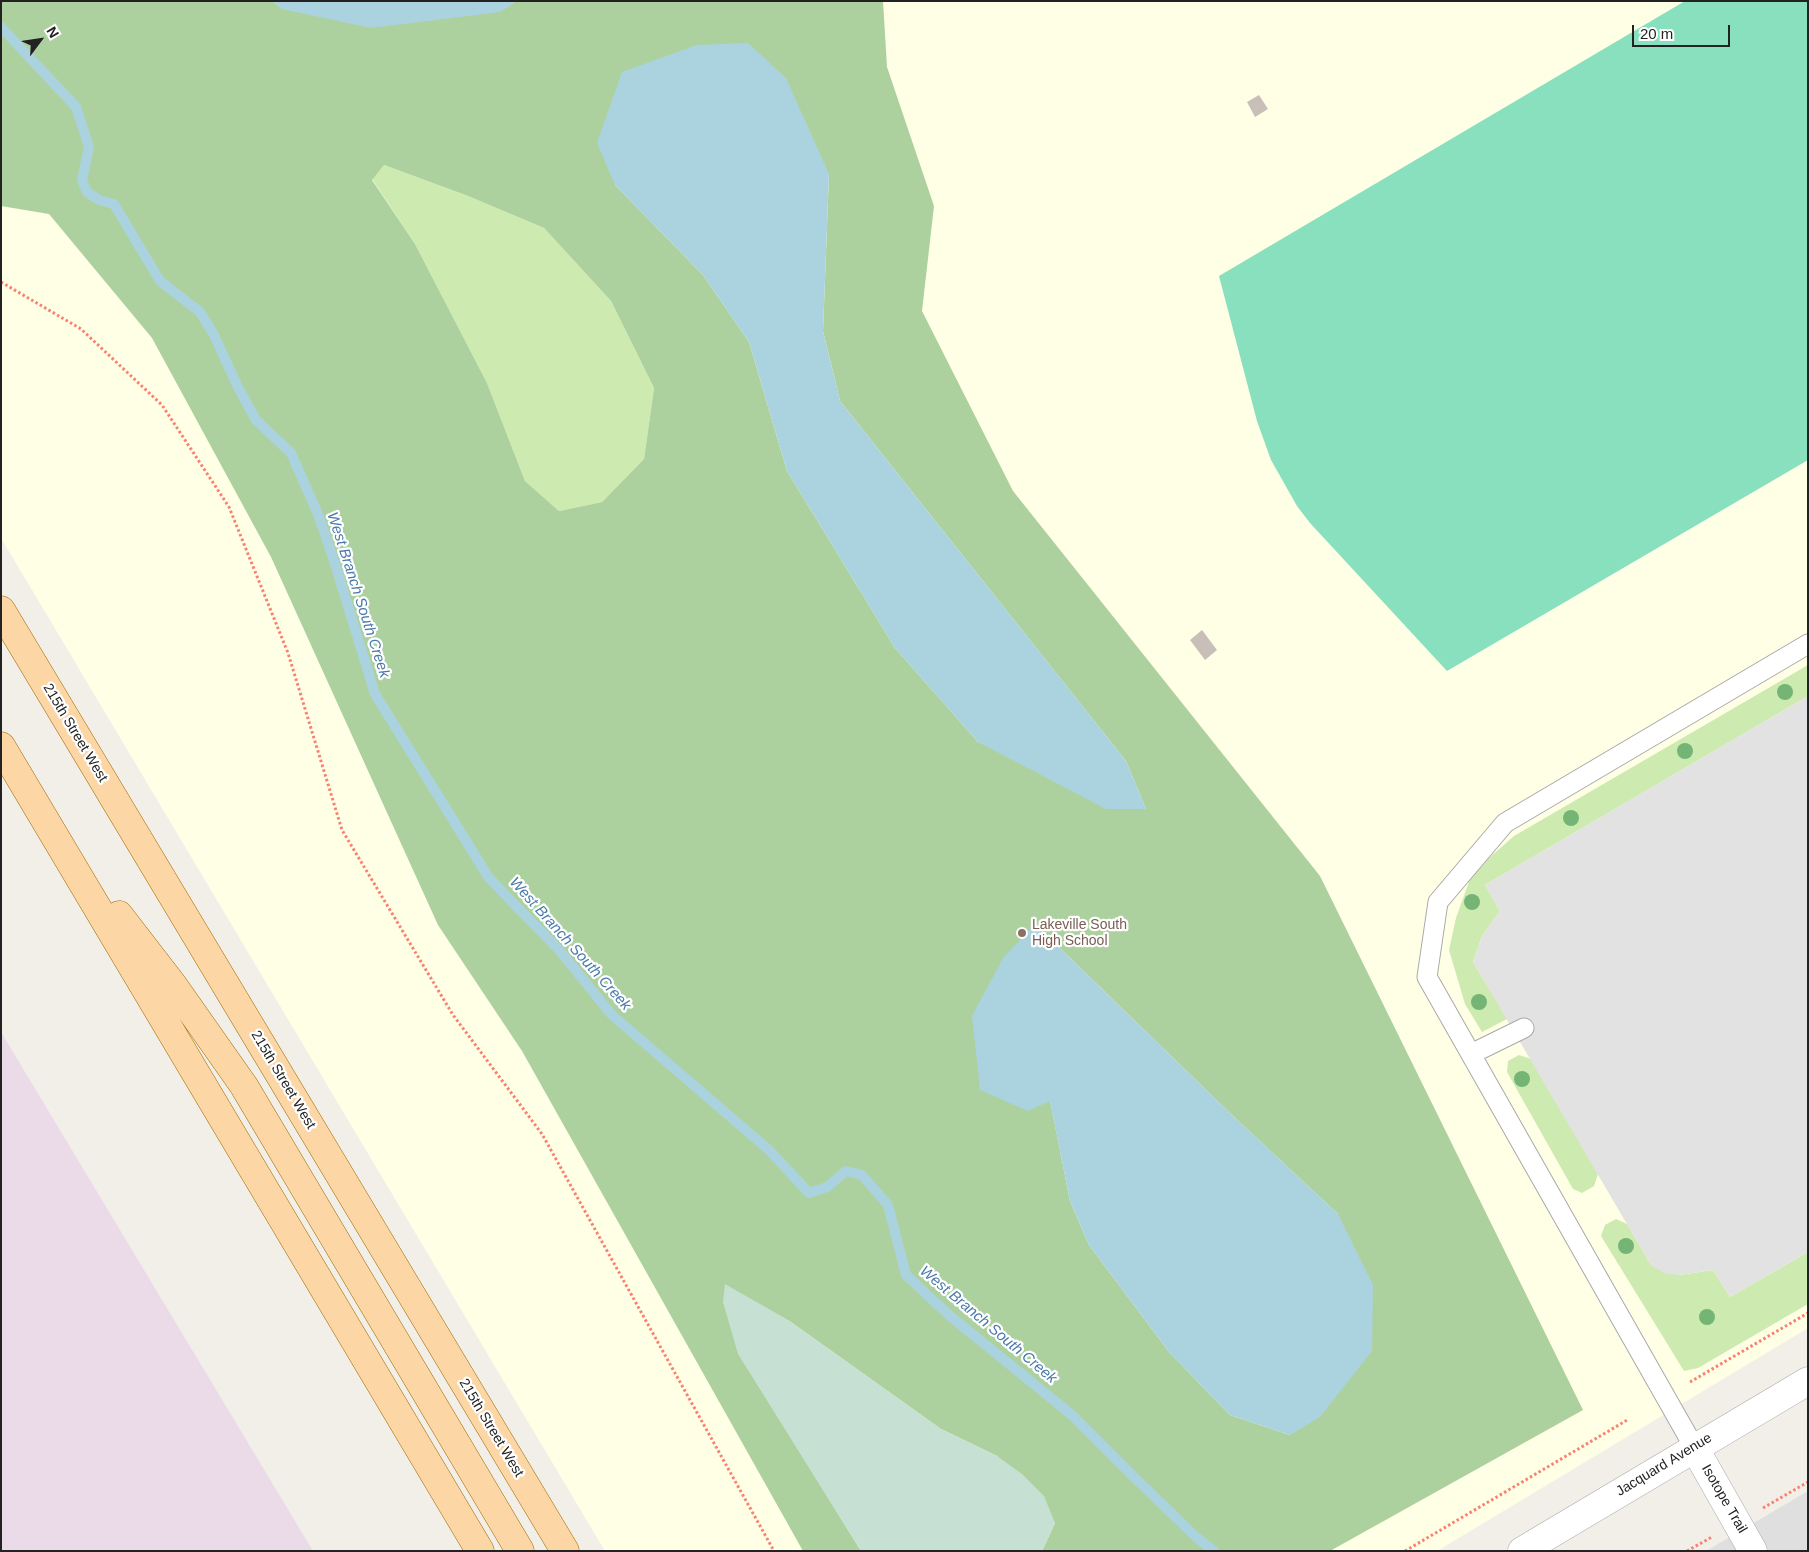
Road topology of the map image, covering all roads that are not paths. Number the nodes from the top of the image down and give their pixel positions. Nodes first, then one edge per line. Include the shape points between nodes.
1 (1, 610) edge
2 (1808, 644) edge
3 (1, 746) edge
4 (49, 825) junction
5 (1524, 1028) dead end
6 (1471, 1054) junction
7 (1808, 1381) edge
8 (1694, 1447) junction
9 (480, 1551) edge
10 (520, 1551) edge
11 (565, 1551) edge
12 (1522, 1551) edge
13 (1753, 1551) edge

1 - 11 main road, 215th Street West
2 - 6 lane via 1505,823 1438,902 1427,977
3 - 4 main road
4 - 9 main road
4 - 10 main road via 173,984 244,1086
5 - 6 lane
6 - 8 lane
7 - 8 street, Jacquard Avenue
8 - 12 street, Jacquard Avenue
8 - 13 street, Isotope Trail

